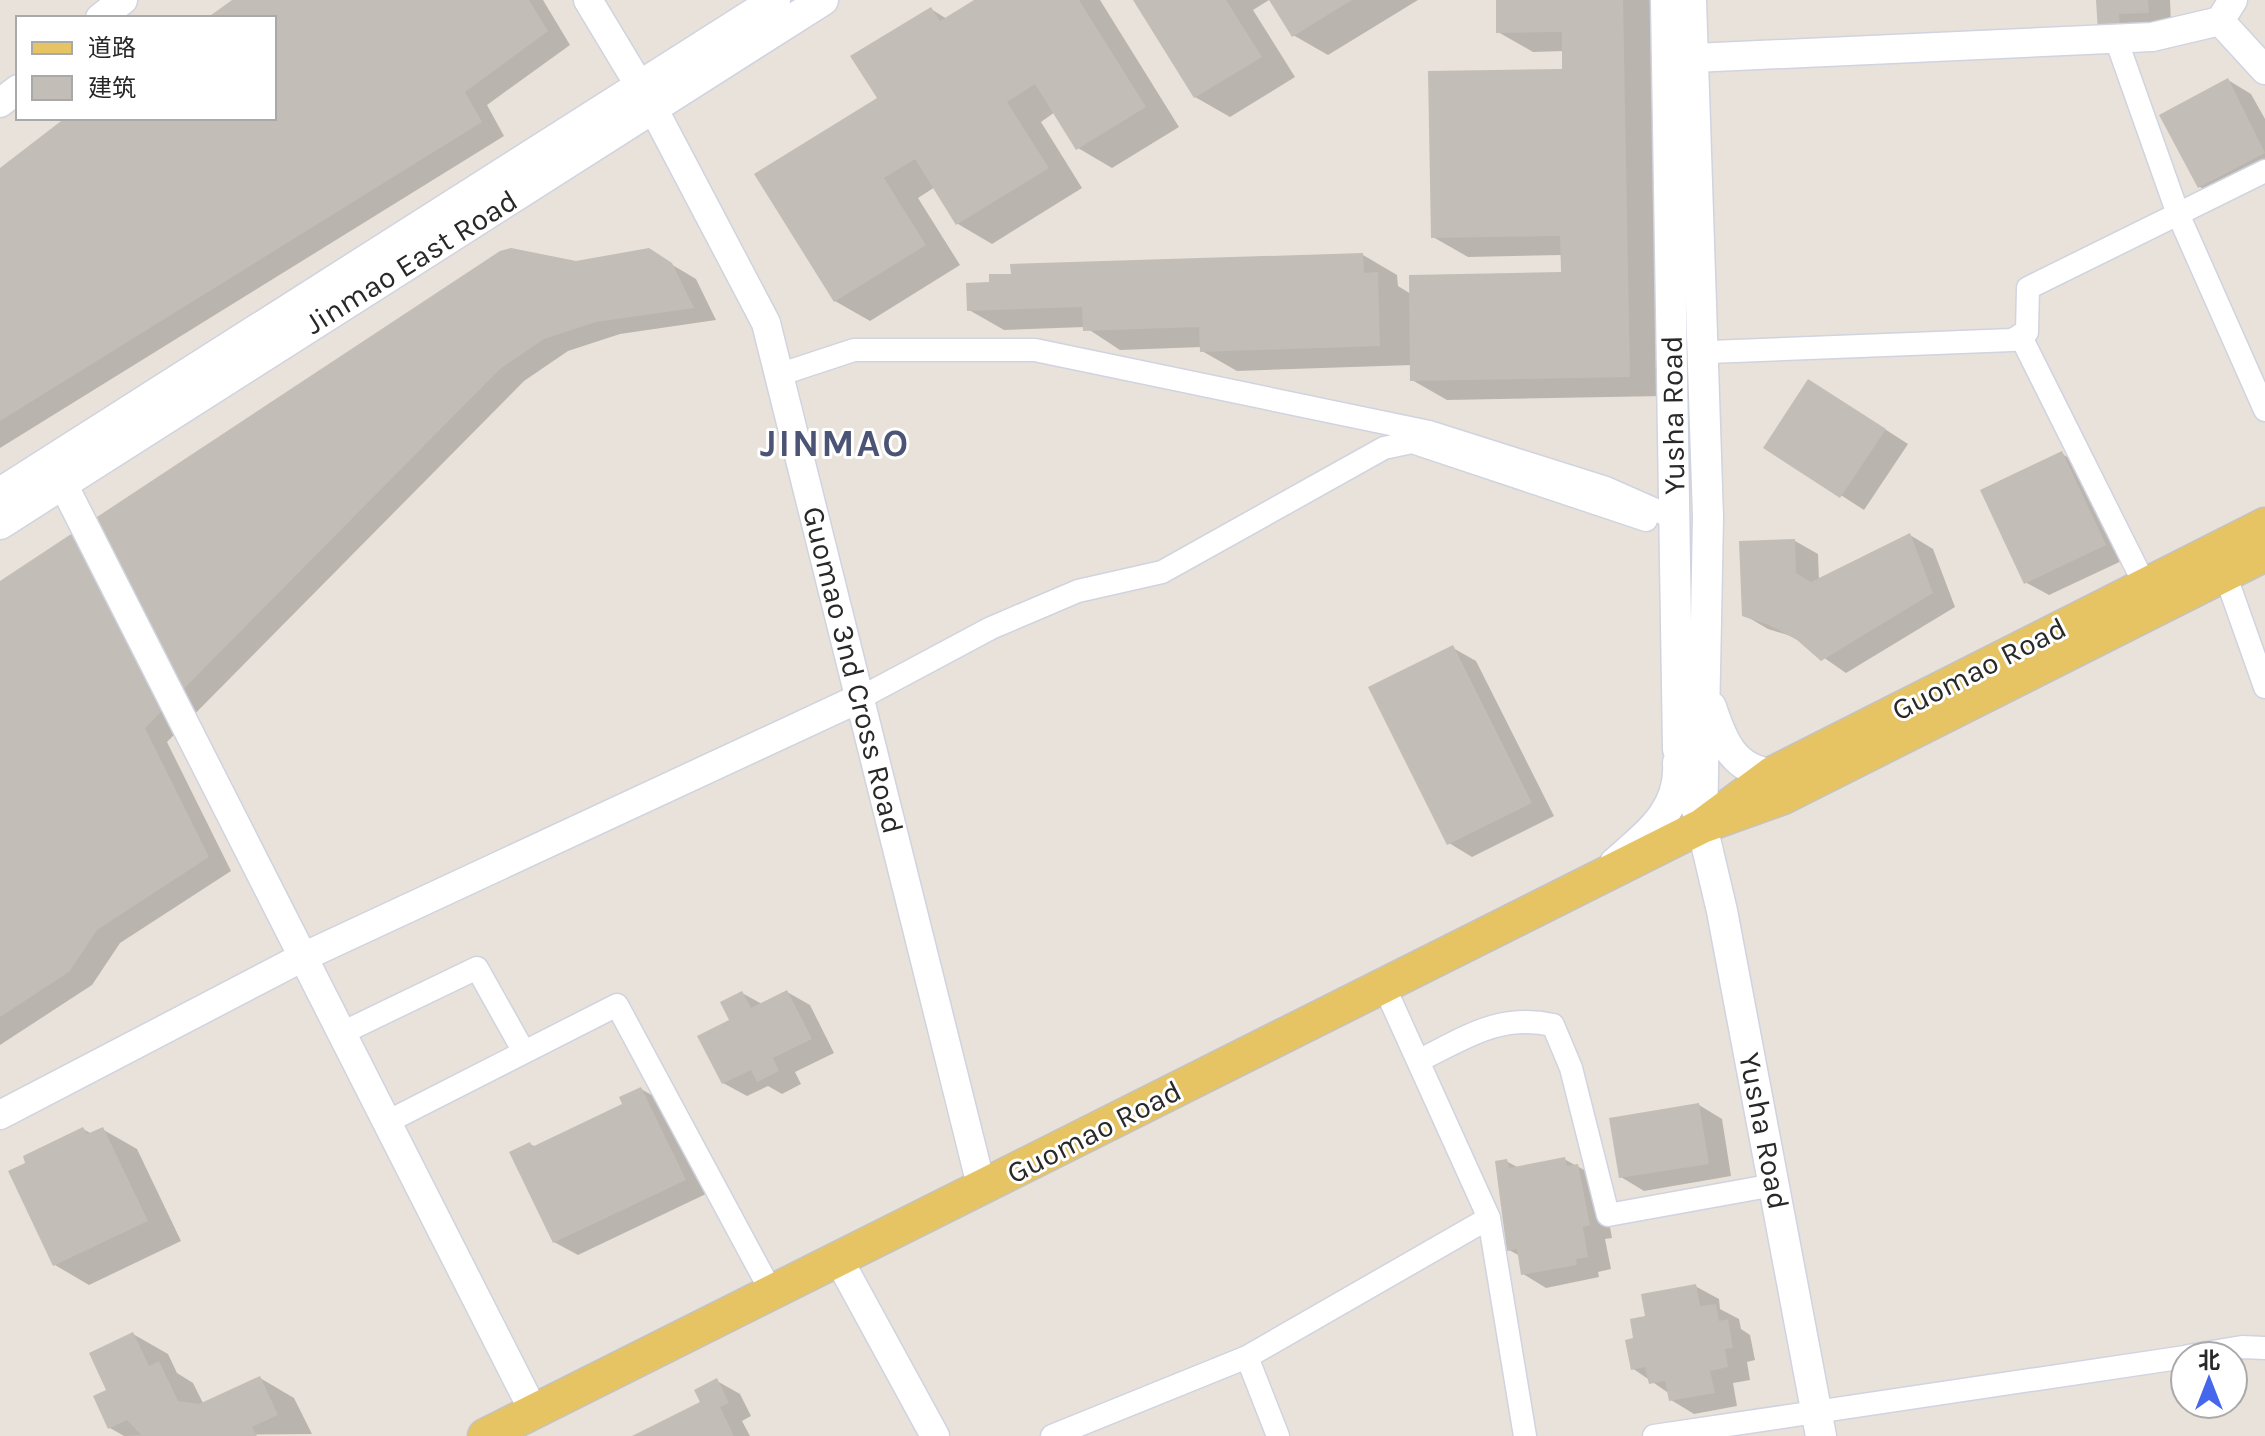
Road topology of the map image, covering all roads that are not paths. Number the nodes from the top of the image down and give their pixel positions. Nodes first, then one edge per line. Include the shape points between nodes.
1 (123, 0) edge
2 (588, 0) edge
3 (775, 0) edge
4 (823, 0) edge
5 (1666, 0) edge
6 (1691, 0) edge
7 (2226, 10) edge
8 (103, 16) edge
9 (2116, 39) junction
10 (1680, 58) junction
11 (2265, 70) edge
12 (16, 91) edge
13 (646, 97) junction
14 (0, 103) edge
15 (2265, 171) edge
16 (2178, 214) junction
17 (2020, 335) junction
18 (1710, 352) dead end
19 (778, 375) junction
20 (2265, 410) edge
21 (63, 484) junction
22 (0, 493) edge
23 (0, 524) edge
24 (1674, 524) junction
25 (2265, 525) edge
26 (2265, 554) edge
27 (2225, 574) junction
28 (2145, 585) junction
29 (2265, 687) edge
30 (1705, 691) junction
31 (860, 698) junction
32 (1678, 749) junction
33 (1778, 785) junction
34 (1702, 826) junction
35 (1597, 879) junction
36 (1715, 880) junction
37 (303, 957) junction
38 (1384, 986) junction
39 (342, 1033) junction
40 (524, 1052) junction
41 (1418, 1061) junction
42 (0, 1115) edge
43 (387, 1122) junction
44 (1774, 1185) junction
45 (982, 1189) junction
46 (1489, 1218) junction
47 (839, 1260) junction
48 (772, 1293) junction
49 (1247, 1357) junction
50 (2169, 1359) edge
51 (534, 1412) junction
52 (1819, 1424) edge
53 (485, 1436) edge
54 (935, 1436) edge
55 (1052, 1436) edge
56 (1278, 1436) edge
57 (1525, 1436) edge
58 (1654, 1436) edge

1 - 8 street
2 - 13 street, Guomao 3nd Cross Road
3 - 13 main road, Jinmao East Road
4 - 13 main road, Jinmao East Road
5 - 10 main road, Yusha Road
6 - 10 main road, Yusha Road
7 - 9 street via 2152,37
7 - 11 street
9 - 10 street
9 - 16 street
10 - 24 main road, Yusha Road
10 - 30 main road, Yusha Road via 1708,517
12 - 14 street
13 - 19 street, Guomao 3nd Cross Road via 766,323
13 - 21 main road, Jinmao East Road
13 - 22 main road, Jinmao East Road
15 - 16 street
16 - 17 street via 2028,288 2027,332
16 - 20 street
17 - 18 street via 2012,340
17 - 28 street
19 - 24 street via 854,350 1035,350 1429,432 1606,488
19 - 31 street, Guomao 3nd Cross Road
21 - 23 main road, Jinmao East Road
21 - 37 street
24 - 31 street via 1412,442 1384,448 1162,572 1078,591 991,628
24 - 32 main road, Yusha Road
25 - 28 main road, Guomao Road
26 - 27 main road, Guomao Road
27 - 29 street
27 - 33 main road, Guomao Road
28 - 33 main road, Guomao Road
30 - 33 main road via 1729,751
30 - 34 main road, Yusha Road
31 - 37 street
31 - 45 street, Guomao 3nd Cross Road
32 - 34 main road, Yusha Road
32 - 35 main road via 1674,801
33 - 34 main road, Guomao Road
33 - 36 main road via 1721,837 1714,853
34 - 35 main road, Guomao Road
34 - 36 main road, Yusha Road
35 - 38 main road, Guomao Road
36 - 44 main road, Yusha Road
37 - 39 street
37 - 42 street
38 - 41 street
38 - 45 main road, Guomao Road
39 - 40 street via 477,968
39 - 43 street
40 - 43 street
40 - 48 street via 617,1005
41 - 44 street via 1499,1022 1527,1019 1553,1025 1571,1068 1608,1215
41 - 46 street
43 - 51 street
44 - 52 main road, Yusha Road
45 - 47 main road, Guomao Road
46 - 49 street
46 - 57 street
47 - 48 main road, Guomao Road
47 - 54 street
48 - 51 main road, Guomao Road
49 - 55 street
49 - 56 street
50 - 52 street
51 - 53 main road, Guomao Road
52 - 58 street

